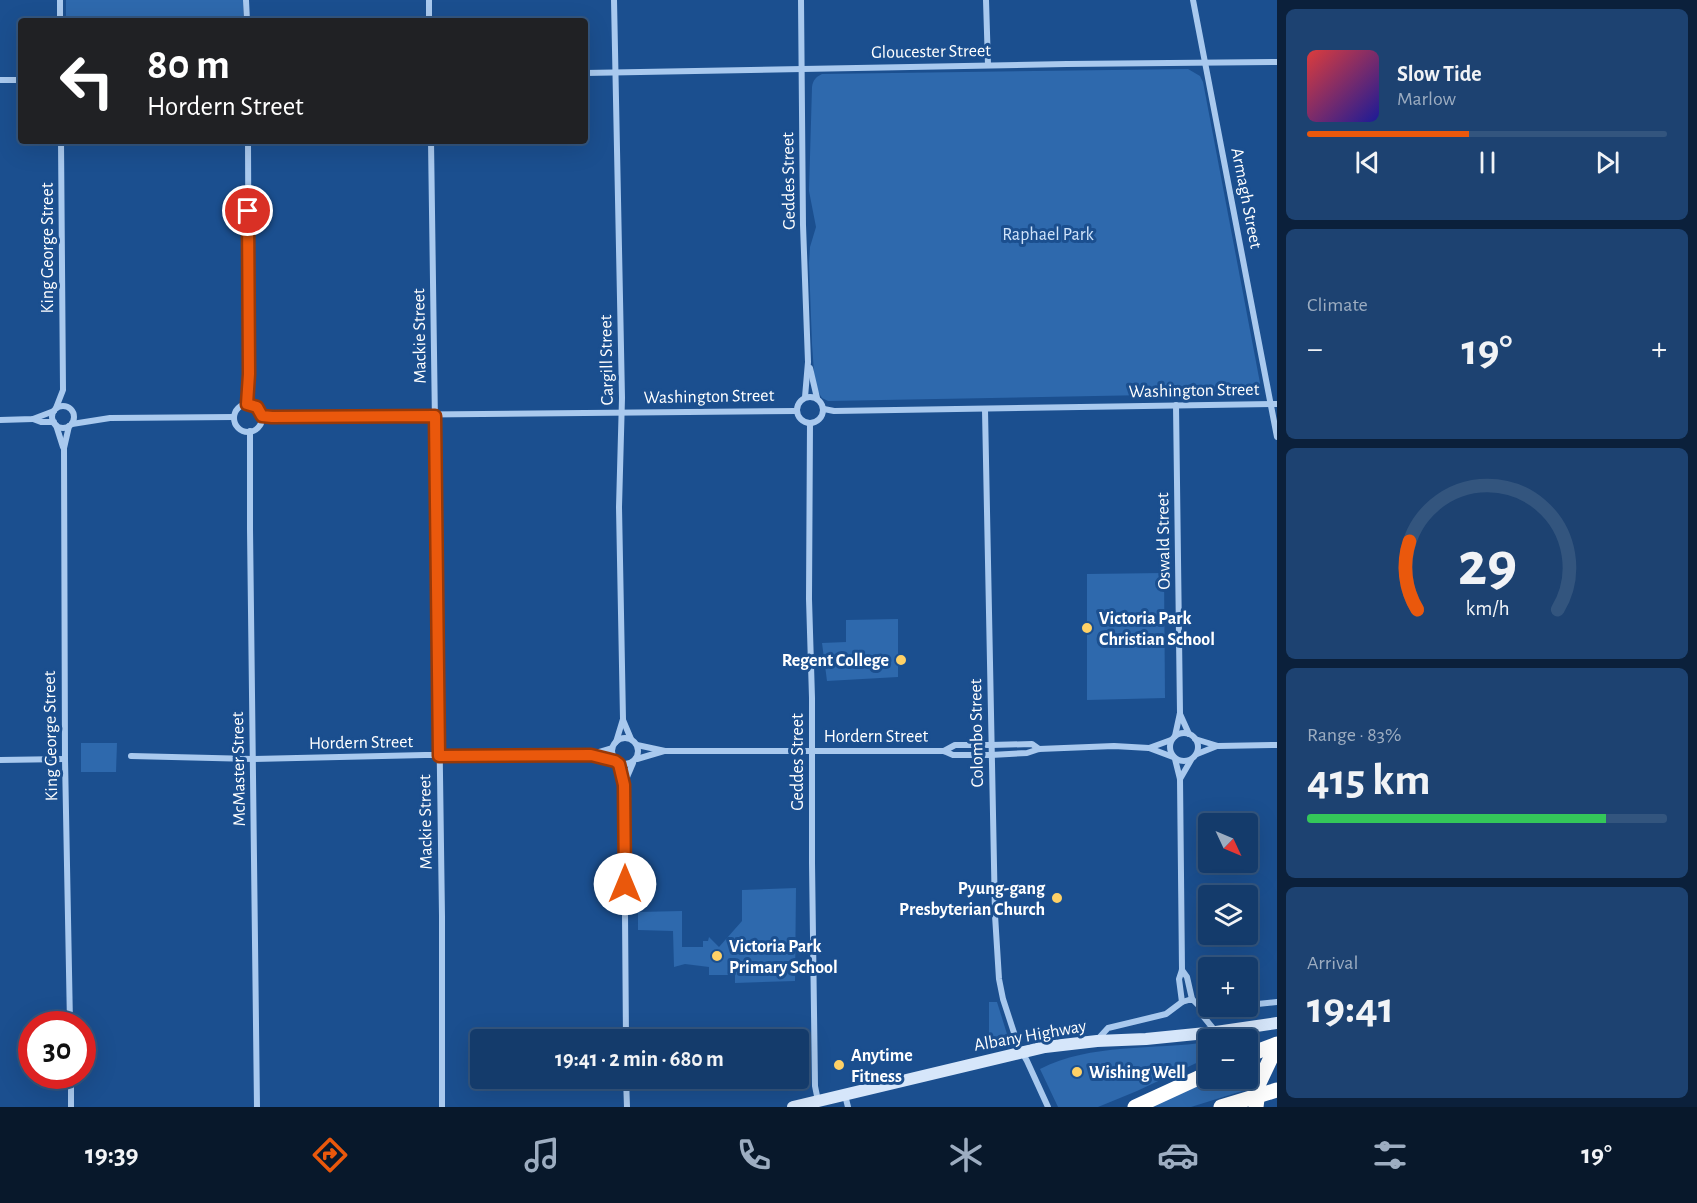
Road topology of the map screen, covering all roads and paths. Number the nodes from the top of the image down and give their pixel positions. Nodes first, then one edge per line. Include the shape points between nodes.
1 (60, 0) edge
2 (246, 0) edge
3 (429, 0) edge
4 (614, 0) edge
5 (801, 0) edge
6 (986, 0) edge
7 (1193, 0) edge
8 (60, 18) edge
9 (247, 18) edge
10 (429, 18) edge
11 (1277, 62) edge
12 (1205, 63) junction
13 (988, 65) junction
14 (802, 68) junction
15 (615, 72) junction
16 (588, 73) edge
17 (0, 80) edge
18 (18, 80) edge
19 (61, 144) edge
20 (248, 144) edge
21 (431, 144) edge
22 (808, 362) junction
23 (63, 390) junction
24 (805, 397) junction
25 (818, 398) junction
26 (247, 404) junction
27 (1274, 404) edge
28 (1176, 405) junction
29 (71, 409) junction
30 (824, 409) junction
31 (55, 410) junction
32 (985, 410) junction
33 (796, 411) junction
34 (621, 412) junction
35 (262, 416) junction
36 (435, 416) junction
37 (234, 417) junction
38 (33, 419) junction
39 (0, 420) edge
40 (92, 420) junction
41 (810, 423) junction
42 (55, 424) junction
43 (71, 425) junction
44 (250, 431) junction
45 (1277, 437) edge
46 (64, 448) junction
47 (1180, 713) junction
48 (623, 719) junction
49 (1189, 734) junction
50 (1174, 738) junction
51 (1195, 739) junction
52 (634, 742) junction
53 (614, 745) junction
54 (991, 745) junction
55 (1277, 745) edge
56 (1218, 746) junction
57 (1149, 748) junction
58 (1039, 749) junction
59 (665, 751) junction
60 (812, 751) junction
61 (944, 751) junction
62 (1197, 754) junction
63 (591, 755) junction
64 (991, 755) junction
65 (131, 756) dead end
66 (439, 756) junction
67 (1174, 758) junction
68 (65, 759) junction
69 (253, 759) junction
70 (0, 760) edge
71 (1191, 760) junction
72 (634, 761) junction
73 (617, 762) junction
74 (1180, 780) junction
75 (624, 785) junction
76 (1182, 970) junction
77 (1192, 999) junction
78 (1182, 1002) junction
79 (1277, 1002) edge
80 (1258, 1004) edge
81 (1198, 1005) edge
82 (70, 1011) edge
83 (1204, 1017) edge
84 (1277, 1023) edge
85 (626, 1029) edge
86 (1214, 1029) edge
87 (1236, 1029) edge
88 (1198, 1034) edge
89 (1097, 1041) junction
90 (1277, 1045) edge
91 (1258, 1052) edge
92 (1022, 1053) junction
93 (1198, 1078) edge
94 (71, 1089) edge
95 (626, 1089) edge
96 (1277, 1090) edge
97 (818, 1101) junction
98 (846, 1101) edge
99 (1256, 1102) edge
100 (70, 1107) edge
101 (257, 1107) edge
102 (442, 1107) edge
103 (627, 1107) edge
104 (793, 1107) edge
105 (1048, 1107) edge
106 (1136, 1107) edge
107 (1221, 1107) edge

1 - 8 street
2 - 9 street
3 - 10 street
4 - 15 street, Cargill Street
5 - 14 street, Geddes Street
6 - 13 street
7 - 12 street, Armagh Street
11 - 12 street, Gloucester Street
12 - 13 street, Gloucester Street
12 - 27 street, Armagh Street
13 - 14 street, Gloucester Street
14 - 15 street, Gloucester Street
14 - 22 street, Geddes Street
15 - 16 street, Gloucester Street
15 - 34 street, Cargill Street
17 - 18 street
19 - 23 street, King George Street
20 - 26 street
21 - 36 street, Mackie Street
22 - 24 street, Geddes Street
22 - 25 street, Geddes Street
23 - 29 street, King George Street
23 - 31 street, King George Street
24 - 25 street
24 - 33 street
25 - 30 street
26 - 35 street via 257,407
26 - 37 street
27 - 28 street, Washington Street
27 - 45 street, Armagh Street
28 - 32 street, Washington Street
28 - 47 street, Oswald Street
29 - 31 street via 63,405
29 - 40 street
29 - 43 street via 75,417
30 - 32 street, Washington Street
30 - 41 street via 820,419
31 - 38 street
31 - 42 street
32 - 54 street, Colombo Street
33 - 34 street, Washington Street
33 - 41 street via 799,418
34 - 36 street, Washington Street
34 - 48 street, Cargill Street
35 - 36 street, Washington Street
35 - 44 street via 259,426
36 - 66 street, Mackie Street
37 - 40 street
37 - 44 street via 240,429
38 - 39 street
38 - 42 street
40 - 43 street
41 - 60 street, Geddes Street
42 - 43 street via 62,428
42 - 46 street, King George Street
43 - 46 street, King George Street
44 - 69 street, McMaster Street
46 - 68 street, King George Street
47 - 49 street, Oswald Street
47 - 50 street, Oswald Street
48 - 52 street, Cargill Street
48 - 53 street, Cargill Street
49 - 50 street via 1181,733
49 - 51 street
50 - 57 street, Hordern Street
50 - 67 street via 1169,747
51 - 56 street
51 - 62 street
52 - 53 street via 622,738
52 - 59 street, Hordern Street
52 - 72 street via 639,750
53 - 63 street, Hordern Street
53 - 73 street via 613,757
54 - 58 street, Hordern Street via 1032,744
54 - 61 street, Hordern Street via 955,745
54 - 64 street, Colombo Street
55 - 56 street
56 - 62 street
57 - 58 street, Hordern Street
57 - 67 street, Hordern Street
58 - 64 street, Hordern Street
59 - 60 street, Hordern Street
59 - 72 street, Hordern Street
60 - 61 street, Hordern Street
60 - 97 street, Geddes Street
61 - 64 street, Hordern Street
62 - 71 street
63 - 66 street, Hordern Street
63 - 73 street, Hordern Street
64 - 92 street, Colombo Street via 999,979
65 - 69 street, Hordern Street
66 - 69 street, Hordern Street
66 - 102 street, Mackie Street
67 - 71 street via 1182,762
67 - 74 street
68 - 70 street
68 - 82 street, King George Street
69 - 101 street, McMaster Street
71 - 74 street
72 - 73 street via 629,765
72 - 75 street
73 - 75 street
74 - 76 street
75 - 85 street
76 - 77 street
76 - 78 street
77 - 78 street
77 - 81 street
78 - 89 street via 1166,1014 1108,1028
79 - 80 street
83 - 86 street
84 - 87 main road, Albany Highway
88 - 89 main road, Albany Highway
89 - 92 main road, Albany Highway
90 - 91 highway
90 - 99 highway via 1264,1069
92 - 98 main road, Albany Highway
92 - 105 street, Colombo Street
93 - 106 highway
94 - 100 street
95 - 103 street
96 - 99 highway
97 - 98 main road, Albany Highway
97 - 104 main road, Albany Highway
99 - 107 highway

